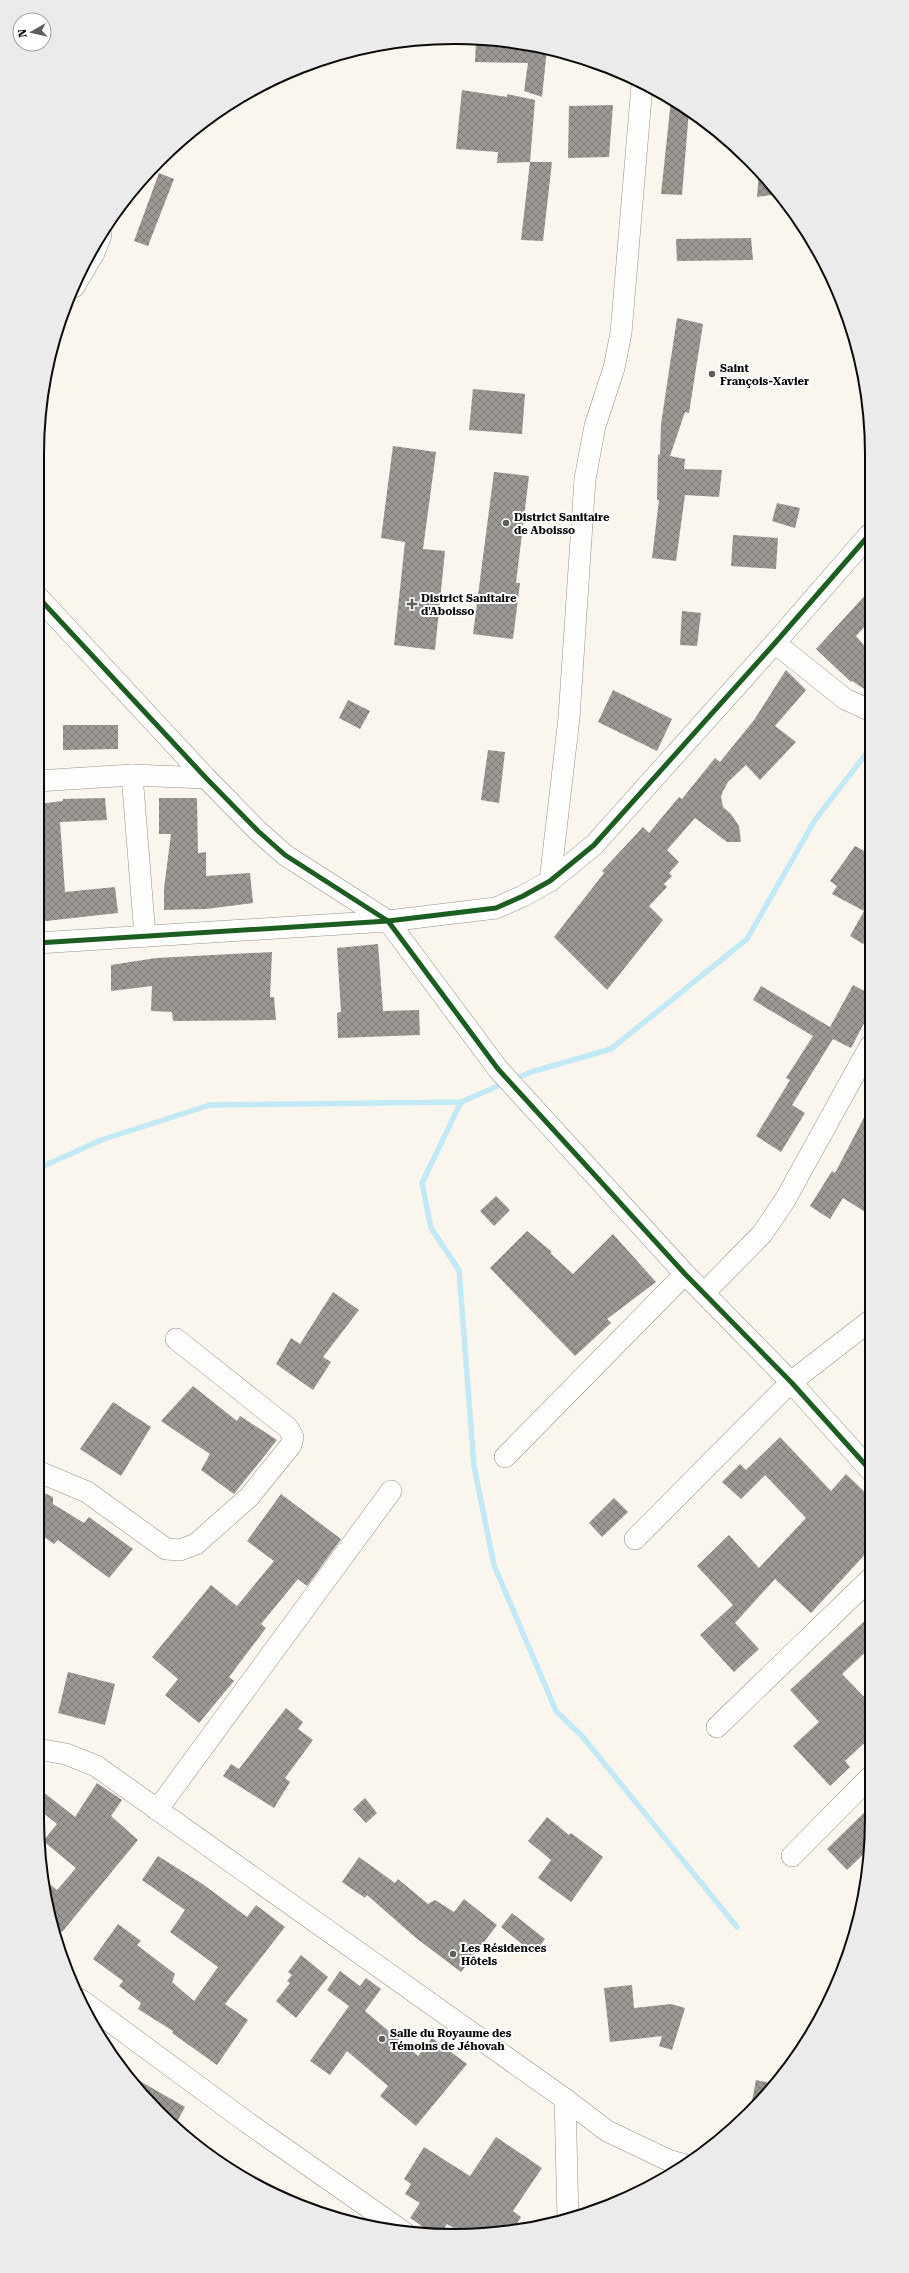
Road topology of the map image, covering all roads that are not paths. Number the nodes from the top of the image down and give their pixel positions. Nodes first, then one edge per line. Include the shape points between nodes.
1 (642, 89) edge
2 (865, 540) edge
3 (44, 604) edge
4 (775, 643) junction
5 (865, 708) edge
6 (132, 775) junction
7 (206, 778) junction
8 (44, 781) edge
9 (550, 880) junction
10 (388, 922) junction
11 (145, 936) junction
12 (44, 943) edge
13 (865, 1055) edge
14 (685, 1274) junction
15 (704, 1293) junction
16 (865, 1325) edge
17 (176, 1339) dead end
18 (791, 1382) junction
19 (506, 1458) dead end
20 (865, 1463) edge
21 (44, 1474) edge
22 (391, 1491) dead end
23 (635, 1539) dead end
24 (865, 1584) edge
25 (717, 1727) dead end
26 (44, 1750) edge
27 (865, 1782) edge
28 (157, 1810) junction
29 (792, 1856) dead end
30 (89, 2006) edge
31 (566, 2099) junction
32 (678, 2163) edge
33 (568, 2213) edge
34 (392, 2224) edge

1 - 9 street via 621,333 614,368 595,426 585,479 569,718
2 - 4 street
3 - 7 street
4 - 5 street via 844,698
4 - 9 street via 594,845
6 - 7 street
6 - 8 street
6 - 11 street
7 - 10 street via 285,855
9 - 10 street via 496,908
10 - 11 street
10 - 14 street via 498,1068
11 - 12 street
13 - 15 street via 785,1200 762,1234
14 - 15 street
14 - 19 street
15 - 18 street
16 - 18 street
17 - 21 street via 288,1428 293,1437 291,1445 250,1497 196,1544 180,1550 166,1549 87,1492
18 - 20 street
18 - 23 street
22 - 28 street
24 - 25 street
26 - 28 street via 66,1754 96,1766
27 - 29 street
28 - 31 street
30 - 34 street via 248,2123
31 - 32 street via 607,2131
31 - 33 street

